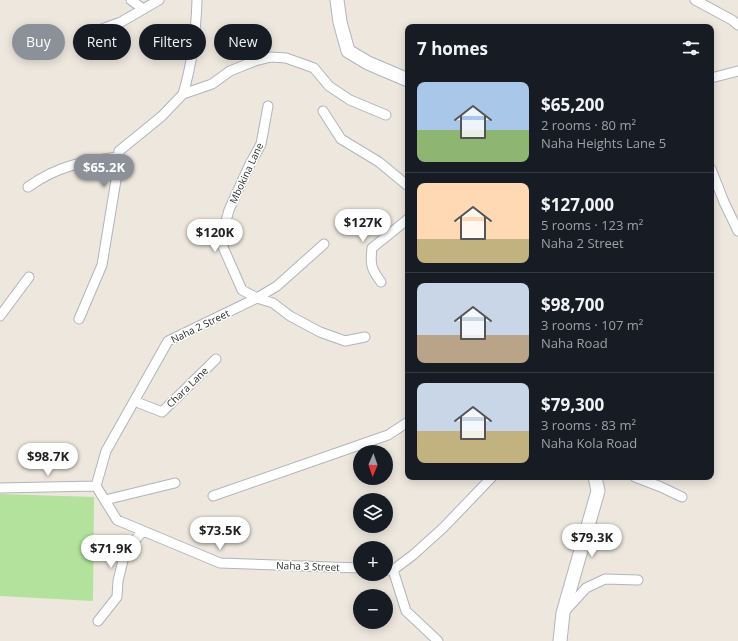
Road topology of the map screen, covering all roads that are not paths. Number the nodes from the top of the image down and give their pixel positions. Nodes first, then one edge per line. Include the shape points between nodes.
1 (131, 0) edge
2 (159, 0) edge
3 (197, 0) edge
4 (337, 0) edge
5 (695, 0) edge
6 (143, 9) junction
7 (116, 24) edge
8 (738, 25) edge
9 (738, 71) edge
10 (714, 77) edge
11 (405, 79) edge
12 (183, 94) junction
13 (268, 106) dead end
14 (323, 111) dead end
15 (386, 115) dead end
16 (118, 157) junction
17 (714, 177) edge
18 (405, 184) edge
19 (28, 187) dead end
20 (405, 221) edge
21 (738, 232) edge
22 (324, 244) dead end
23 (29, 277) dead end
24 (381, 282) dead end
25 (257, 298) junction
26 (0, 316) edge
27 (79, 319) dead end
28 (365, 337) dead end
29 (216, 359) dead end
30 (134, 401) junction
31 (405, 424) edge
32 (489, 480) edge
33 (596, 480) edge
34 (643, 480) edge
35 (175, 482) dead end
36 (96, 486) junction
37 (0, 488) edge
38 (213, 496) dead end
39 (682, 497) dead end
40 (105, 500) junction
41 (143, 531) junction
42 (353, 568) edge
43 (393, 568) edge
44 (393, 580) edge
45 (638, 580) dead end
46 (563, 613) junction
47 (98, 621) dead end
48 (438, 641) edge
49 (560, 641) edge

1 - 6 street
2 - 6 street
3 - 12 street via 189,74
4 - 11 street via 348,51 368,63
5 - 8 street
6 - 7 street
9 - 10 street
12 - 15 street via 212,84 230,71 255,61 271,57 286,58 314,68 329,86 350,100
12 - 16 street via 162,116 119,151
13 - 25 street, Mbokina Lane via 261,144 229,210 223,232 223,247 242,290
14 - 18 street via 341,140 379,162
16 - 19 street via 87,161 54,171
16 - 27 street via 102,265
17 - 21 street
20 - 24 street via 372,248 373,272
22 - 25 street, Naha 2 Street via 277,286
23 - 26 street
25 - 28 street, Mbokina Lane via 273,303 290,316 320,332 345,340
25 - 30 street, Naha 2 Street via 168,341
29 - 30 street, Chara Lane via 162,412
30 - 36 street, Naha 2 Street via 106,451
31 - 38 street via 388,435
32 - 43 street via 443,528 413,555
33 - 46 street via 598,491
34 - 39 street
35 - 40 street
36 - 37 street
36 - 40 street, Naha 3 Street
40 - 41 street, Naha 3 Street via 117,520
41 - 42 street, Naha 3 Street via 220,563
41 - 47 street via 125,552 117,597
44 - 48 street via 406,611
45 - 46 street via 605,579 586,588
46 - 49 street

